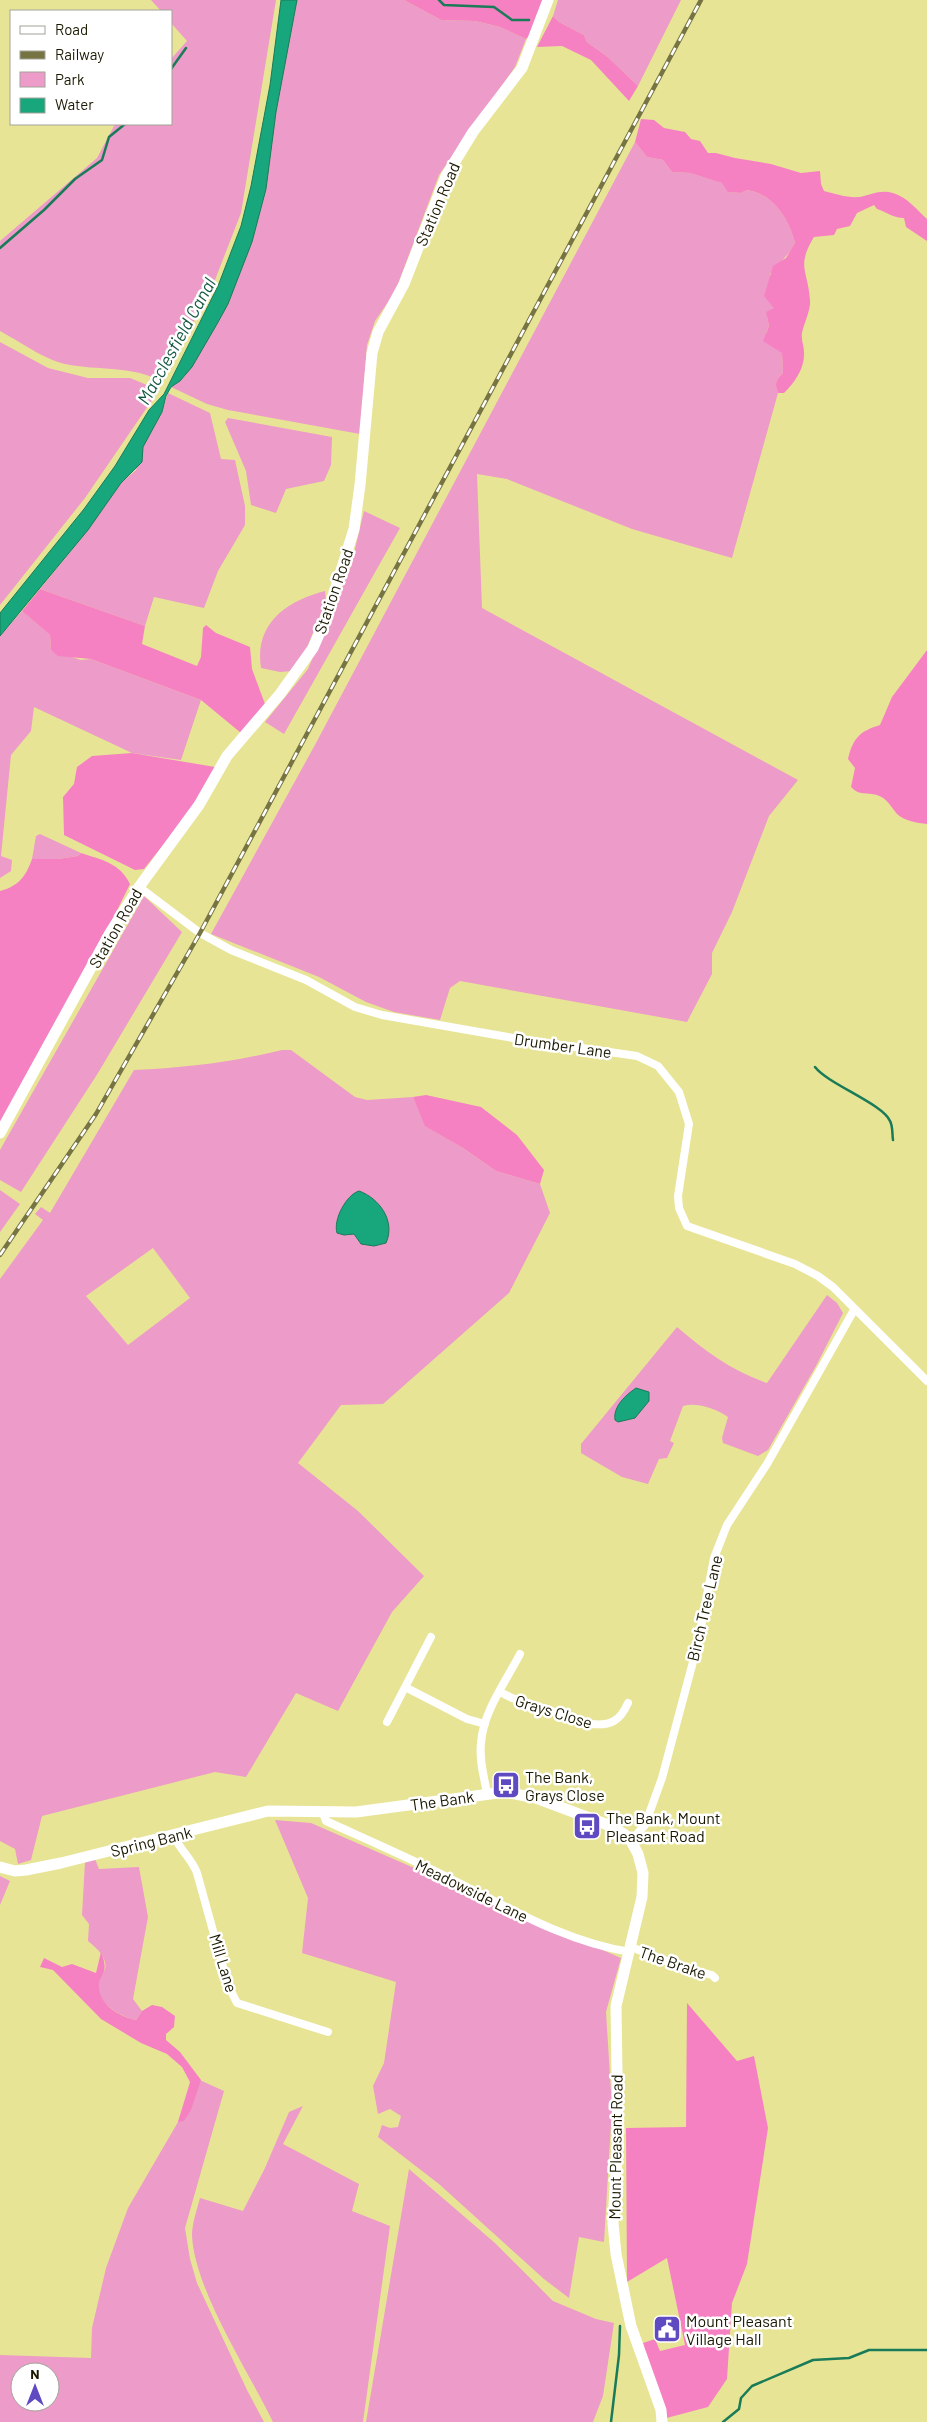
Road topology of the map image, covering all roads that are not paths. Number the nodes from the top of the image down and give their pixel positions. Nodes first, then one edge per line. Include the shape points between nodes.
1 (548, 0) edge
2 (139, 887) junction
3 (0, 1133) edge
4 (854, 1310) junction
5 (927, 1381) edge
6 (431, 1637) dead end
7 (520, 1654) dead end
8 (405, 1687) junction
9 (500, 1692) junction
10 (628, 1703) dead end
11 (387, 1722) dead end
12 (486, 1724) junction
13 (487, 1793) junction
14 (302, 1813) joint
15 (323, 1813) junction
16 (174, 1836) junction
17 (631, 1841) junction
18 (0, 1867) edge
19 (630, 1950) junction
20 (715, 1978) dead end
21 (328, 2032) dead end
22 (662, 2422) edge

1 - 2 street, Station Road via 522,68 473,132 446,176 404,284 378,332 372,352 354,529 327,616 313,648 280,694 227,756 199,805
2 - 3 street, Station Road via 110,933
2 - 4 street, Drumber Lane via 200,933 231,950 306,980 355,1007 382,1015 519,1039 637,1056 658,1066 679,1092 690,1124 678,1196 687,1226 795,1264 833,1287
4 - 5 street
4 - 17 street, Birch Tree Lane via 777,1448 727,1525 714,1558 698,1643 662,1778 645,1826
6 - 8 street
7 - 9 street, Grays Close
8 - 11 street
8 - 12 street via 467,1719
9 - 10 street, Grays Close via 601,1725 619,1719
9 - 12 street, Grays Close
12 - 13 street, Grays Close via 480,1753
13 - 15 street, The Bank via 356,1812
13 - 17 street, The Bank via 506,1792 536,1798 608,1825
14 - 15 street, The Bank
14 - 16 street, Spring Bank via 268,1811 250,1814
15 - 19 street, Meadowside Lane via 326,1821 565,1934 609,1948
16 - 18 street, Spring Bank via 26,1870
16 - 21 street, Mill Lane via 192,1860 228,1985 237,2003
17 - 19 street, Mount Pleasant Road via 638,1854 643,1884
19 - 20 street, The Brake
19 - 22 street, Mount Pleasant Road via 616,2006 618,2138 612,2223 631,2326 661,2410

